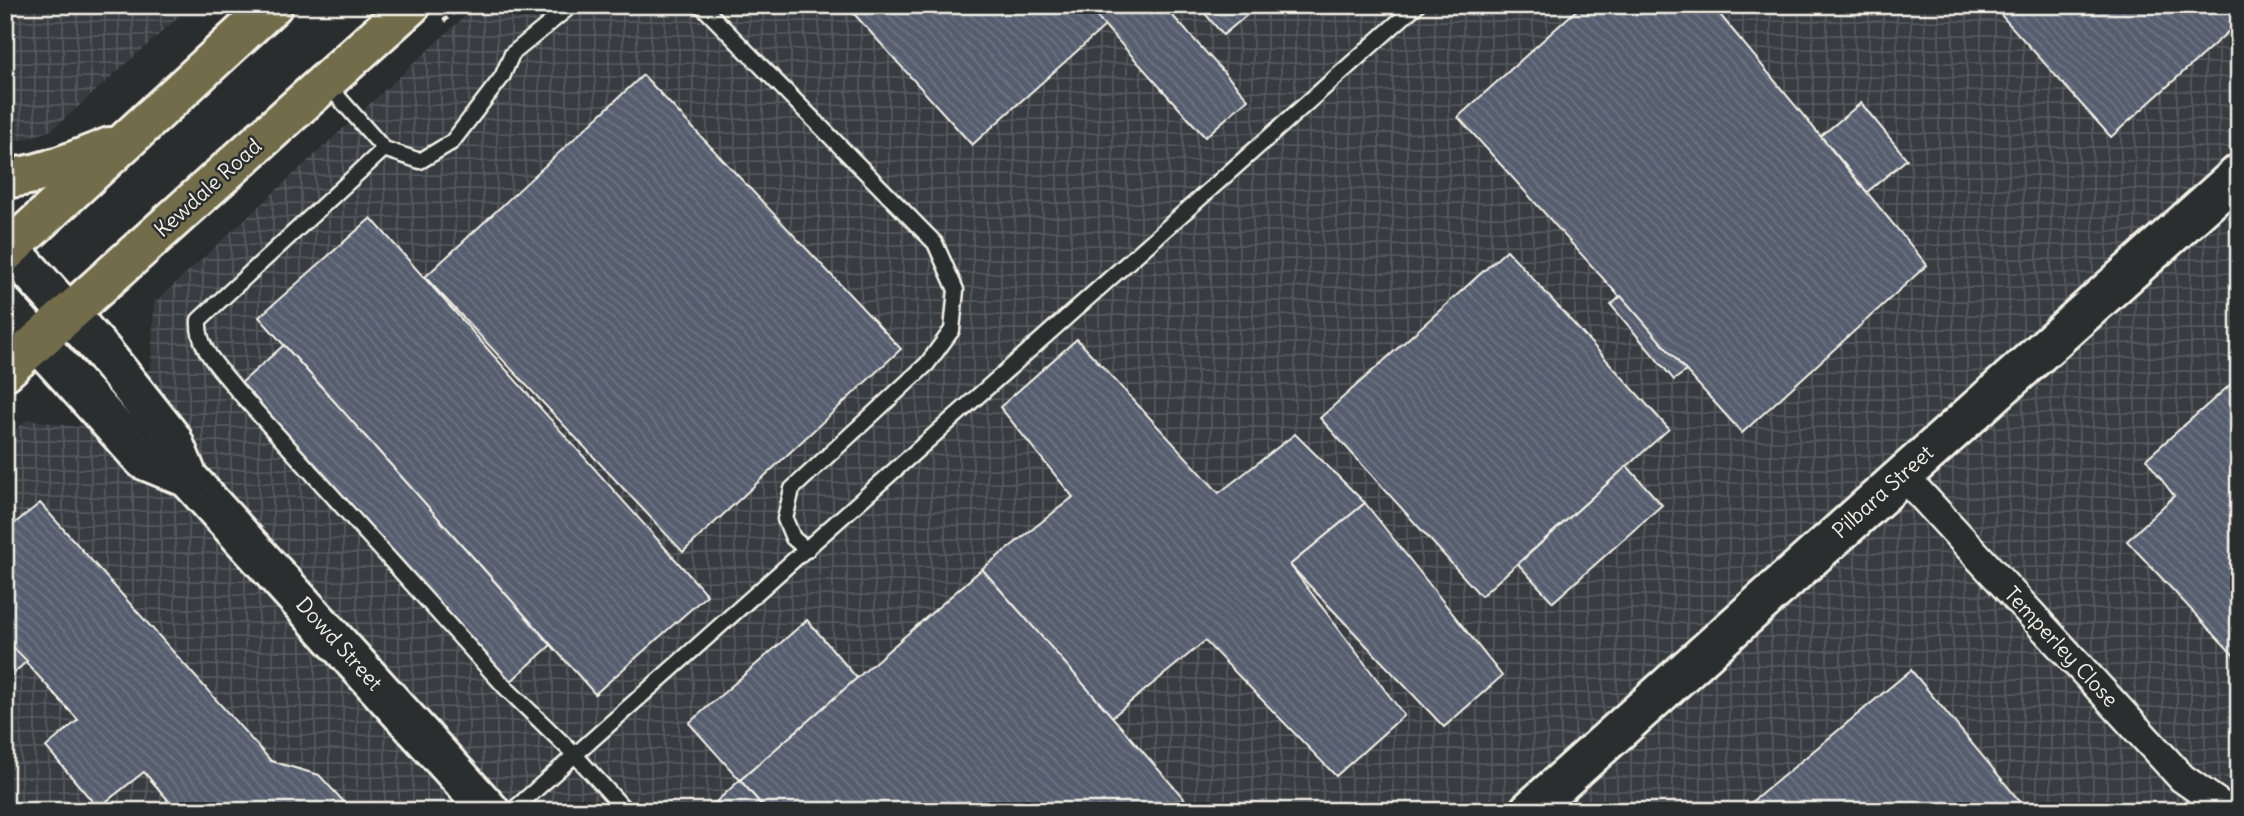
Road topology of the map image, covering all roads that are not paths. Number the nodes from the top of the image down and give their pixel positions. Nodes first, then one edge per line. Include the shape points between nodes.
1 (273, 5) edge
2 (411, 5) edge
3 (572, 5) edge
4 (701, 5) edge
5 (1417, 5) edge
6 (326, 82) junction
7 (125, 142) junction
8 (384, 149) junction
9 (2239, 174) edge
10 (5, 178) edge
11 (7, 248) edge
12 (5, 306) edge
13 (68, 314) junction
14 (36, 342) junction
15 (5, 371) edge
16 (1902, 474) junction
17 (188, 478) junction
18 (807, 550) junction
19 (576, 755) junction
20 (490, 811) edge
21 (512, 811) edge
22 (626, 811) edge
23 (1529, 811) edge
24 (2229, 811) edge

1 - 7 main road
2 - 6 main road, Kewdale Road
3 - 8 lane via 512,54 502,78 452,142 420,161
4 - 18 lane via 934,243 956,289 952,330 927,364 792,489 785,519 793,538
5 - 18 lane
6 - 8 lane
6 - 13 main road, Kewdale Road
7 - 10 main road
7 - 11 main road
8 - 19 lane via 199,320 202,347 505,687
9 - 16 main road, Pilbara Street
11 - 13 main road, Dowd Street
12 - 14 main road, Dowd Street
13 - 14 main road, Kewdale Road
13 - 17 main road, Dowd Street via 172,439
14 - 15 main road, Kewdale Road
14 - 17 main road, Dowd Street via 144,460
16 - 23 main road, Pilbara Street
16 - 24 street, Temperley Close via 2182,778
17 - 20 main road, Dowd Street
18 - 19 lane
19 - 21 lane
19 - 22 lane

